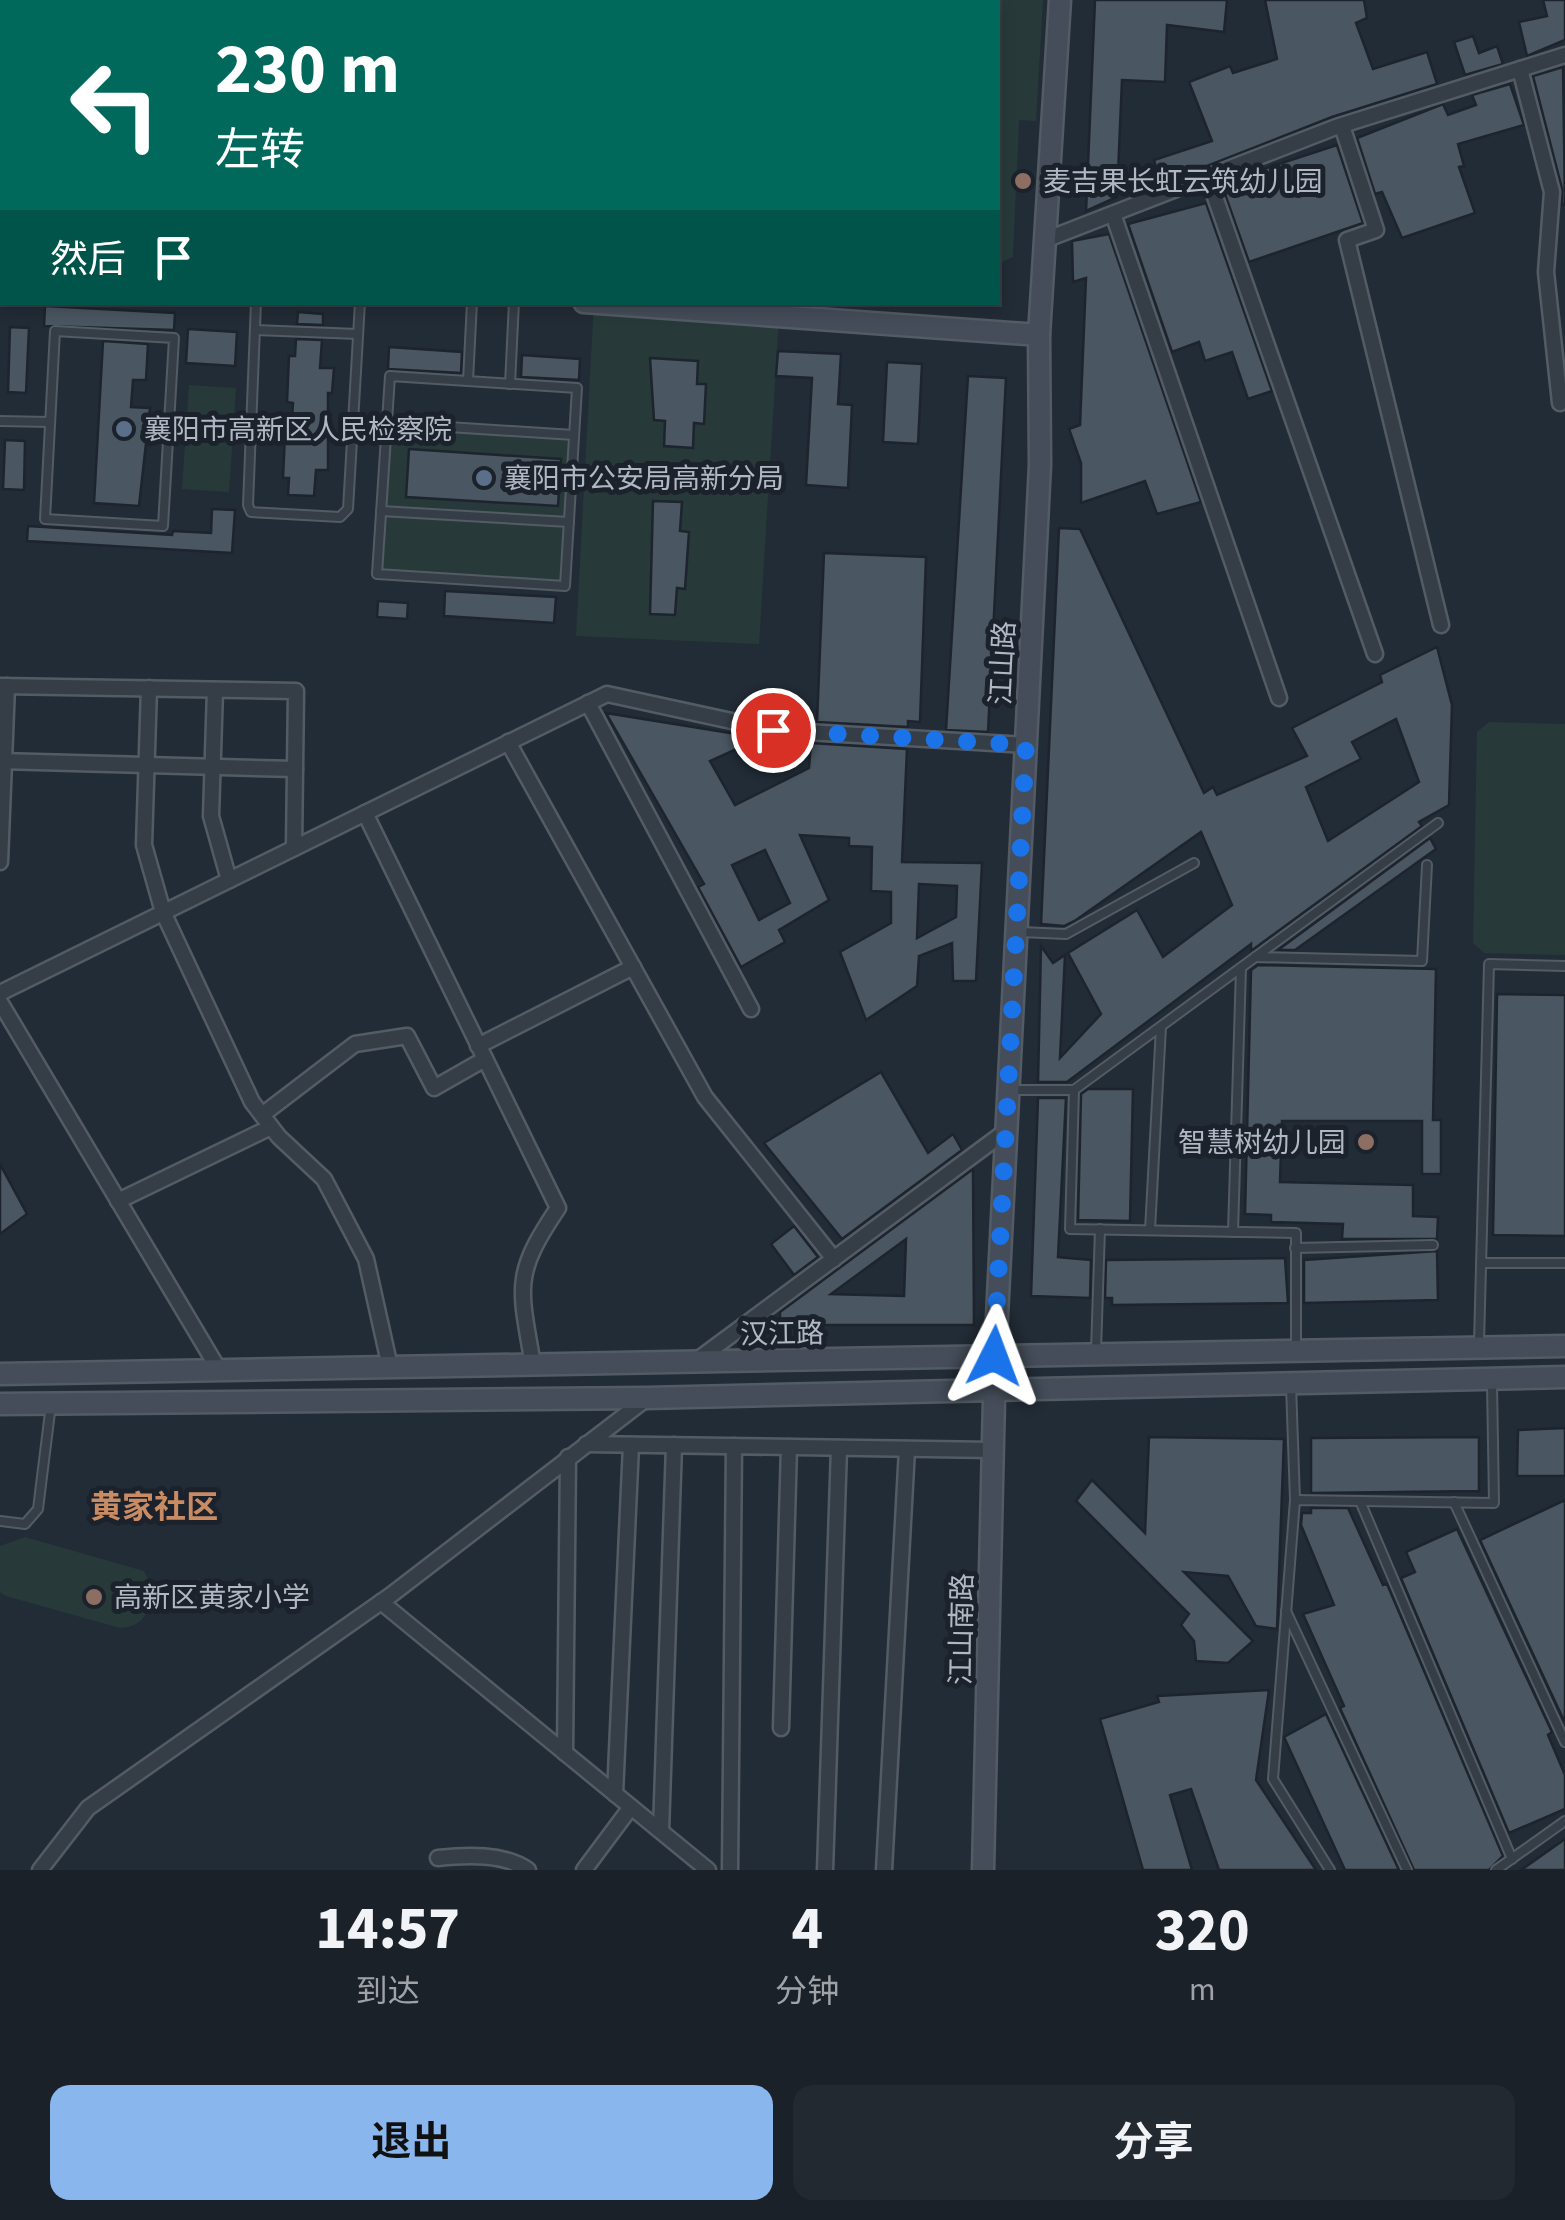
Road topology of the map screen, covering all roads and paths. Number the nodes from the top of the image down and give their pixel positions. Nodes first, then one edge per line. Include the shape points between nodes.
1 (1060, 0) edge
2 (1565, 55) edge
3 (1520, 69) junction
4 (1342, 126) junction
5 (1208, 177) junction
6 (1112, 214) junction
7 (1045, 240) junction
8 (256, 305) edge
9 (360, 305) edge
10 (472, 305) edge
11 (514, 305) edge
12 (653, 305) edge
13 (860, 312) edge
14 (255, 330) junction
15 (358, 334) junction
16 (1040, 336) junction
17 (468, 381) junction
18 (510, 384) junction
19 (1563, 402) edge
20 (1565, 420) edge
21 (0, 421) edge
22 (50, 422) junction
23 (387, 422) junction
24 (574, 435) junction
25 (381, 511) junction
26 (569, 522) junction
27 (1441, 626) dead end
28 (1375, 654) dead end
29 (4, 686) edge
30 (149, 688) junction
31 (214, 690) junction
32 (1278, 698) dead end
33 (588, 703) junction
34 (508, 742) junction
35 (1026, 745) junction
36 (2, 761) edge
37 (146, 765) junction
38 (212, 765) junction
39 (295, 769) junction
40 (365, 813) junction
41 (1438, 823) dead end
42 (294, 848) junction
43 (0, 862) edge
44 (1194, 863) dead end
45 (1427, 865) dead end
46 (229, 880) junction
47 (163, 912) junction
48 (1016, 932) junction
49 (1256, 957) junction
50 (632, 966) junction
51 (1565, 966) edge
52 (1241, 968) junction
53 (0, 993) edge
54 (0, 1002) edge
55 (751, 1009) dead end
56 (1161, 1026) junction
57 (482, 1052) junction
58 (1008, 1090) junction
59 (1074, 1090) junction
60 (267, 1121) junction
61 (1006, 1131) junction
62 (118, 1201) junction
63 (1100, 1229) junction
64 (1150, 1230) junction
65 (1233, 1232) junction
66 (1433, 1245) dead end
67 (1295, 1248) junction
68 (834, 1258) junction
69 (1482, 1263) junction
70 (1565, 1264) edge
71 (1565, 1346) edge
72 (1479, 1350) junction
73 (1296, 1352) junction
74 (1095, 1355) junction
75 (994, 1356) junction
76 (695, 1362) junction
77 (533, 1365) junction
78 (390, 1367) junction
79 (218, 1370) junction
80 (0, 1374) edge
81 (1565, 1377) edge
82 (1492, 1378) junction
83 (1291, 1383) junction
84 (994, 1389) junction
85 (646, 1398) junction
86 (51, 1403) junction
87 (0, 1404) edge
88 (586, 1444) junction
89 (631, 1445) junction
90 (674, 1446) junction
91 (734, 1446) junction
92 (789, 1447) junction
93 (839, 1448) junction
94 (907, 1449) junction
95 (993, 1450) junction
96 (568, 1457) junction
97 (1294, 1500) junction
98 (1360, 1501) junction
99 (1454, 1502) junction
100 (0, 1521) edge
101 (381, 1602) junction
102 (1285, 1609) junction
103 (781, 1728) dead end
104 (1565, 1742) edge
105 (565, 1753) junction
106 (615, 1794) junction
107 (630, 1806) junction
108 (1565, 1821) edge
109 (660, 1831) junction
110 (438, 1858) dead end
111 (1512, 1858) junction
112 (40, 1870) edge
113 (528, 1870) edge
114 (584, 1870) edge
115 (708, 1870) edge
116 (730, 1870) edge
117 (825, 1870) edge
118 (884, 1870) edge
119 (984, 1870) edge
120 (1330, 1870) edge
121 (1407, 1870) edge
122 (1496, 1870) edge

1 - 7 main road, 江山路
2 - 3 street
3 - 4 street
3 - 19 street via 1552,192 1546,272
4 - 5 street
4 - 27 street via 1376,230 1347,240
5 - 6 street
5 - 28 street
6 - 7 street
6 - 32 street
7 - 16 main road, 江山路
8 - 14 lane
9 - 15 lane
10 - 17 lane
11 - 18 lane
12 - 13 main road
13 - 16 main road
14 - 15 lane
14 - 15 lane via 251,512 340,516 348,509
16 - 35 main road, 江山路
17 - 18 lane
17 - 23 lane via 390,376
18 - 24 lane via 577,388
19 - 20 street
21 - 22 lane
22 - 22 lane via 45,519 163,526 174,338 56,331
23 - 24 lane
23 - 25 lane
24 - 26 lane
25 - 26 lane
25 - 26 lane via 378,574 565,586
29 - 30 street
29 - 36 street
30 - 31 street
30 - 37 street
31 - 38 street
31 - 39 street via 296,691
33 - 34 street
33 - 35 street via 606,694 773,730
33 - 55 street
34 - 40 street
34 - 50 street
35 - 48 main road, 江山路
36 - 37 street
36 - 43 street
37 - 38 street
37 - 47 street via 144,845
38 - 39 street
38 - 46 street via 211,816
39 - 42 street
40 - 42 street
40 - 57 street
41 - 49 lane
42 - 46 street
44 - 48 lane via 1066,934
45 - 49 lane via 1422,961
46 - 47 street
47 - 53 street
47 - 60 street
48 - 58 main road, 江山路
49 - 52 lane
50 - 57 street
50 - 68 street via 705,1097
51 - 69 lane via 1489,964
52 - 56 lane
52 - 65 lane
54 - 62 street
56 - 59 lane
56 - 64 lane
57 - 60 street via 434,1088 407,1036 354,1044
57 - 77 street via 558,1208 524,1261 522,1300
58 - 59 lane
58 - 61 main road, 江山路
59 - 63 lane via 1070,1229
60 - 62 street
60 - 78 street via 324,1179 366,1259
61 - 68 street
61 - 75 main road, 江山路
62 - 79 street
63 - 64 lane
63 - 74 lane
64 - 65 lane
65 - 67 lane via 1296,1233
66 - 67 lane
67 - 73 lane
68 - 76 street
69 - 70 lane
69 - 72 lane
71 - 72 main road, 汉江路
72 - 73 main road, 汉江路
73 - 74 main road, 汉江路
74 - 75 main road, 汉江路
75 - 76 main road, 汉江路
75 - 84 main road, 江山路
76 - 77 main road, 汉江路
77 - 78 main road, 汉江路
78 - 79 main road, 汉江路
79 - 80 main road, 汉江路
81 - 82 main road
82 - 83 main road
82 - 99 lane via 1494,1502
83 - 84 main road
83 - 97 lane
84 - 85 main road
84 - 95 main road, 江山南路
85 - 86 main road
85 - 88 street
86 - 87 main road
86 - 100 lane via 38,1509 25,1524
88 - 89 street
88 - 96 street
89 - 90 street
89 - 106 street
90 - 91 street
90 - 109 street
91 - 92 street
91 - 116 street
92 - 93 street
92 - 103 street
93 - 94 street
93 - 117 street
94 - 95 street
94 - 118 street
95 - 119 main road, 江山南路
96 - 101 street
96 - 105 street
97 - 98 lane
97 - 102 lane
98 - 99 lane
98 - 111 lane
99 - 104 lane
101 - 105 street
101 - 112 street via 88,1808
102 - 120 lane via 1273,1779
102 - 121 lane
105 - 106 street
106 - 107 street
107 - 109 street
107 - 114 street
108 - 111 lane
109 - 115 street
110 - 113 street via 467,1855
111 - 122 lane

